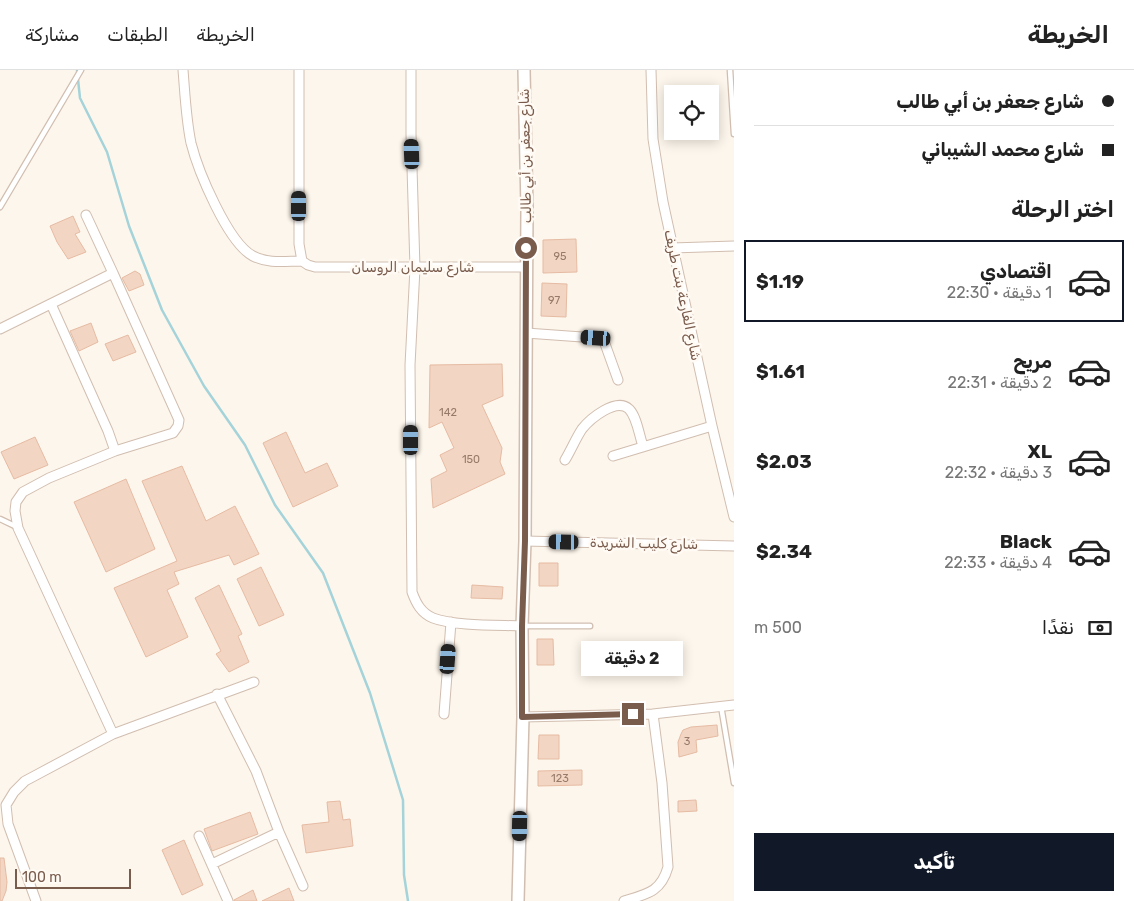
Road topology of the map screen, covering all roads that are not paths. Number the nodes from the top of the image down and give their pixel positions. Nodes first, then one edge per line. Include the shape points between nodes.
1 (81, 70) edge
2 (183, 70) edge
3 (299, 70) edge
4 (412, 70) edge
5 (524, 70) edge
6 (651, 70) edge
7 (730, 70) edge
8 (734, 134) edge
9 (0, 207) edge
10 (86, 215) dead end
11 (734, 246) edge
12 (672, 248) junction
13 (302, 261) junction
14 (415, 268) junction
15 (526, 268) junction
16 (113, 273) junction
17 (51, 304) junction
18 (0, 329) edge
19 (526, 333) junction
20 (618, 380) dead end
21 (712, 426) junction
22 (643, 446) junction
23 (115, 451) junction
24 (613, 456) dead end
25 (565, 460) dead end
26 (734, 517) edge
27 (0, 519) edge
28 (18, 528) junction
29 (525, 541) junction
30 (734, 546) edge
31 (451, 622) junction
32 (522, 626) junction
33 (590, 626) dead end
34 (254, 682) dead end
35 (217, 694) junction
36 (734, 705) edge
37 (721, 706) junction
38 (444, 714) dead end
39 (653, 714) junction
40 (522, 717) junction
41 (113, 734) junction
42 (734, 783) edge
43 (279, 832) junction
44 (199, 836) dead end
45 (212, 864) junction
46 (303, 886) dead end
47 (36, 901) edge
48 (228, 901) edge
49 (518, 901) edge
50 (624, 901) edge

1 - 9 lane
2 - 13 street, شارع سليمان الروسان via 188,126 198,165 239,245 247,253 265,260
3 - 13 street via 299,244
4 - 14 street
5 - 15 street, شارع جعفر بن أبي طالب
6 - 12 street, شارع الفارعة بنت طريف via 653,139
7 - 8 lane
10 - 16 street
11 - 12 street
12 - 21 street, شارع الفارعة بنت طريف
13 - 14 street, شارع سليمان الروسان via 315,267
14 - 15 street, شارع سليمان الروسان
14 - 31 street via 410,365 412,592 415,602 426,614
15 - 19 street, شارع جعفر بن أبي طالب
16 - 17 street
16 - 23 street via 179,420 173,433
17 - 18 street
17 - 23 street
19 - 20 street via 604,341
19 - 29 street, شارع جعفر بن أبي طالب
21 - 22 street
21 - 26 street, شارع الفارعة بنت طريف
22 - 24 street
22 - 25 street via 630,410 619,405 604,410 582,429
23 - 28 street via 24,492 16,502
27 - 28 lane
28 - 41 street
29 - 30 street, شارع كليب الشريدة
29 - 32 street, شارع جعفر بن أبي طالب
31 - 32 street
31 - 38 street
32 - 33 lane
32 - 40 street, شارع جعفر بن أبي طالب
34 - 35 street
35 - 41 street
35 - 43 street via 256,771
36 - 37 street
37 - 39 street
37 - 42 lane
39 - 40 street
39 - 50 street via 668,867 665,879 655,890
40 - 49 street, شارع جعفر بن أبي طالب
41 - 47 street via 25,782 6,805 8,824
43 - 45 street
43 - 46 street
44 - 45 street
45 - 48 street

